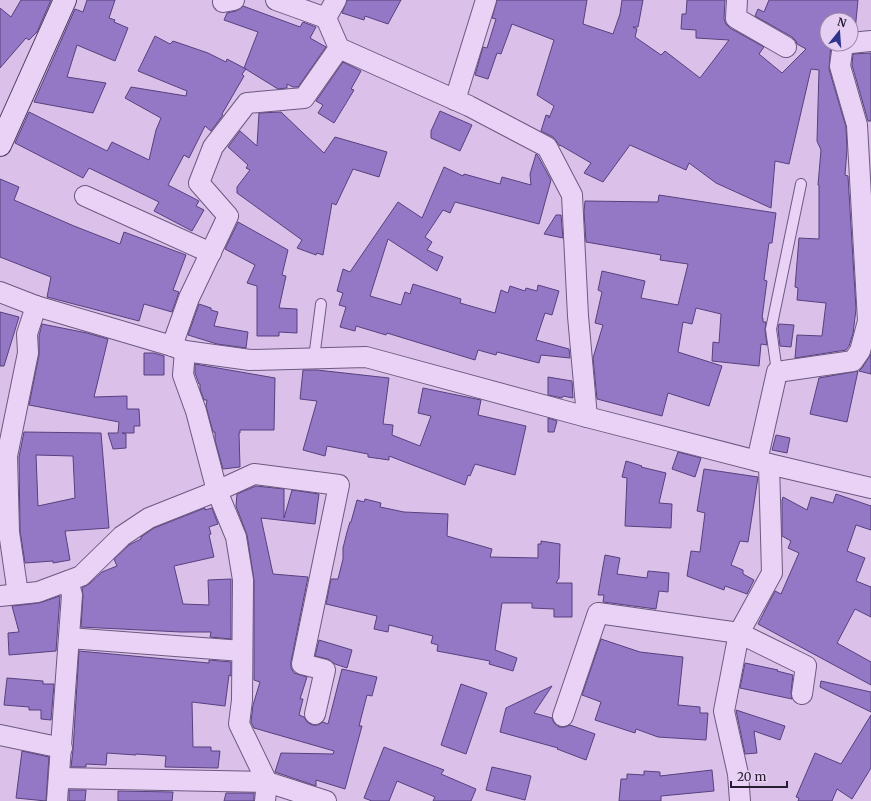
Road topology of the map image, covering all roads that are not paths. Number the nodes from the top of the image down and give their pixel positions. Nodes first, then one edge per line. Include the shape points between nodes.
1 (65, 0) edge
2 (276, 0) edge
3 (336, 0) edge
4 (486, 0) edge
5 (737, 0) edge
6 (326, 18) junction
7 (871, 41) edge
8 (859, 42) edge
9 (786, 47) dead end
10 (338, 48) junction
11 (842, 52) edge
12 (454, 100) junction
13 (0, 144) edge
14 (801, 184) dead end
15 (85, 196) dead end
16 (210, 253) junction
17 (0, 292) edge
18 (321, 304) dead end
19 (36, 306) junction
20 (179, 348) junction
21 (314, 358) junction
22 (777, 372) junction
23 (587, 417) junction
24 (763, 462) junction
25 (871, 488) edge
26 (217, 491) junction
27 (68, 581) junction
28 (9, 595) edge
29 (740, 633) junction
30 (69, 638) junction
31 (242, 651) junction
32 (802, 694) dead end
33 (315, 714) dead end
34 (562, 716) dead end
35 (0, 735) edge
36 (62, 748) junction
37 (59, 778) junction
38 (266, 791) edge
39 (57, 801) edge
40 (326, 801) edge
41 (740, 801) edge

1 - 13 street
2 - 6 street
3 - 6 street
4 - 12 street
5 - 9 street via 736,18
6 - 10 street
7 - 8 street
10 - 12 street
10 - 16 street via 304,98 247,103 213,147 199,183 228,216
11 - 22 street via 840,66 857,125 868,321 860,351 852,361
12 - 23 street via 547,147 572,195 578,316
14 - 22 lane via 771,329
15 - 16 street
16 - 20 street via 189,298
17 - 19 street
18 - 21 lane
19 - 20 street
19 - 28 street via 27,334 28,353 7,456
20 - 21 street via 250,360
20 - 26 street via 183,375 196,411
21 - 23 street via 366,357
22 - 24 street
23 - 24 street
24 - 25 street
24 - 29 street via 772,573
26 - 27 street via 149,518 122,536 81,576
26 - 31 street via 236,537 243,580
26 - 33 street via 254,474 339,486 302,664 325,670
27 - 28 street via 38,592
27 - 30 street via 72,595
29 - 32 street via 806,666
29 - 34 street via 598,613
29 - 41 street via 724,711 738,774
30 - 31 street
30 - 36 street
31 - 38 street via 242,700 239,724
35 - 36 street
36 - 37 street
37 - 38 street
37 - 39 street
38 - 40 street

